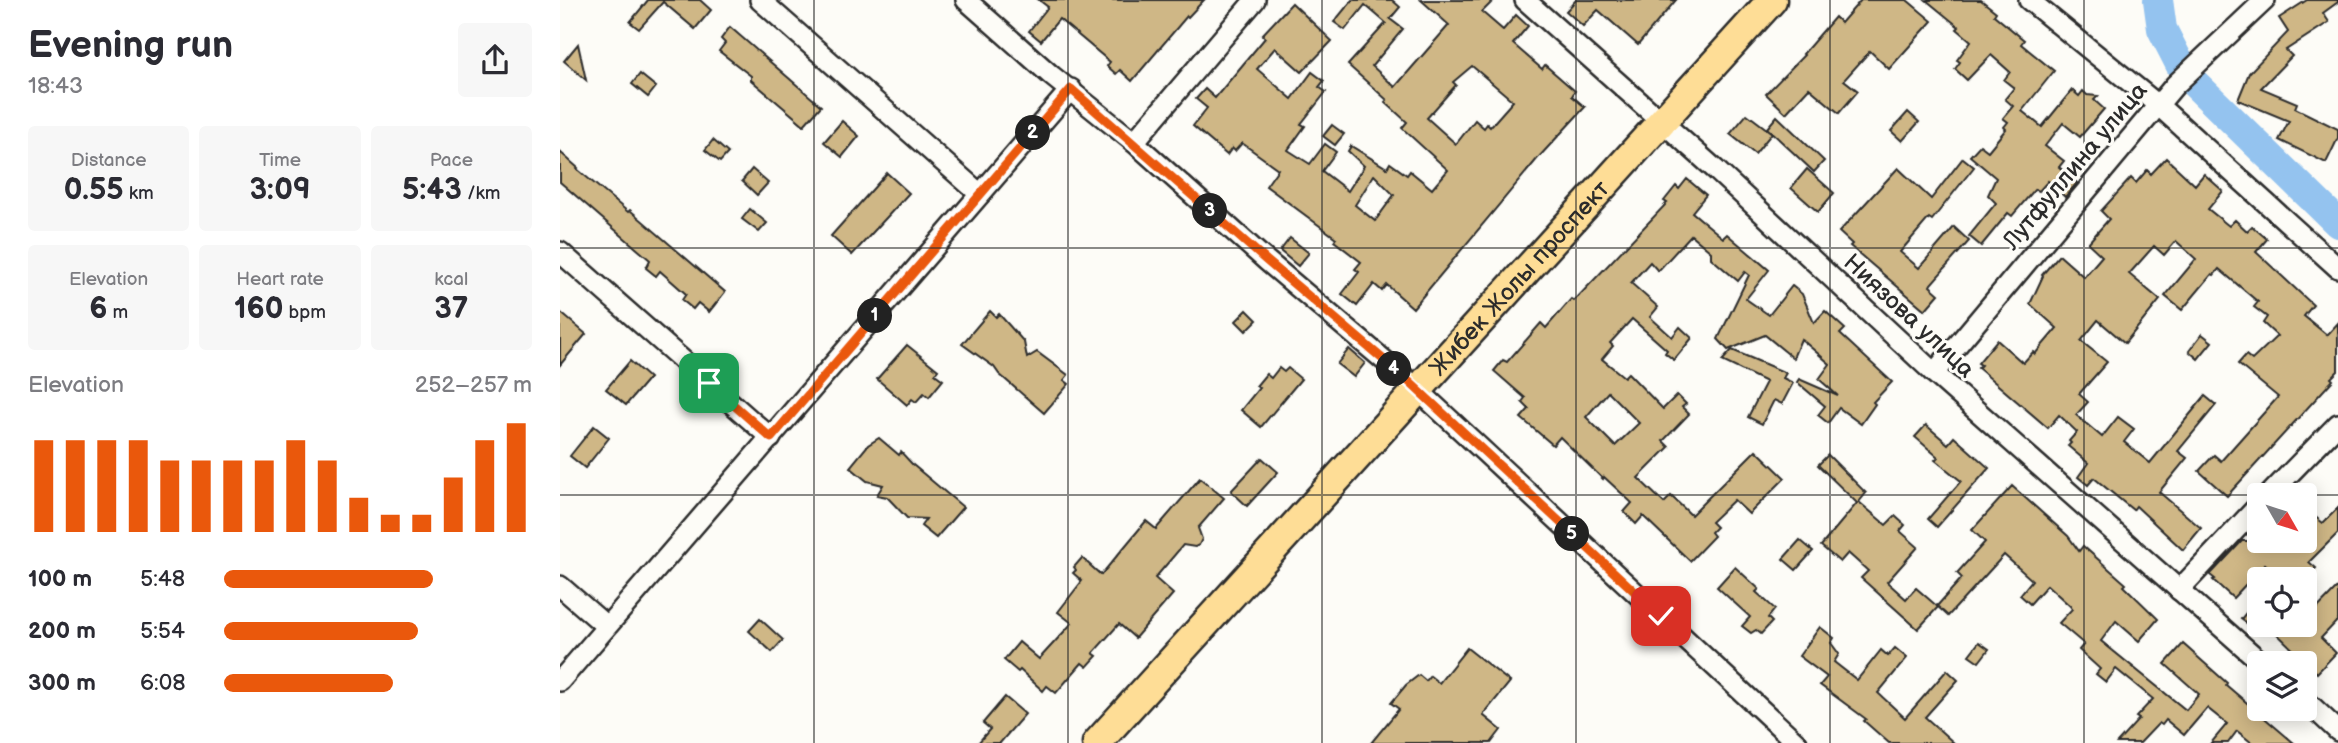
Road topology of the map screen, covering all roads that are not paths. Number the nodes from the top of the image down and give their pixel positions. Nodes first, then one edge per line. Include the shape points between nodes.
1 (760, 0) edge
2 (966, 0) edge
3 (1255, 0) edge
4 (1525, 0) edge
5 (1772, 0) edge
6 (2029, 0) edge
7 (2264, 0) edge
8 (1071, 89) junction
9 (2158, 105) junction
10 (1663, 122) junction
11 (1134, 142) junction
12 (980, 194) junction
13 (560, 252) edge
14 (2338, 268) edge
15 (1934, 373) junction
16 (1416, 390) junction
17 (2338, 424) edge
18 (771, 438) junction
19 (2281, 483) edge
20 (2247, 518) edge
21 (560, 586) edge
22 (2179, 590) junction
23 (606, 626) junction
24 (2248, 651) edge
25 (560, 681) edge
26 (2317, 712) edge
27 (2338, 731) edge
28 (1786, 739) edge
29 (1097, 743) edge

1 - 12 street
2 - 8 street
3 - 11 street
4 - 10 street, Ниязова улица
5 - 10 highway, Жибек Жолы проспект
6 - 9 street
7 - 9 street, Лутфуллина улица
8 - 11 street
8 - 12 street
9 - 14 street
9 - 15 street, Лутфуллина улица
10 - 15 street, Ниязова улица
10 - 16 highway, Жибек Жолы проспект
11 - 16 street
12 - 18 street
13 - 18 street
15 - 22 street, Ниязова улица
16 - 28 street
16 - 29 highway, Жибек Жолы проспект
17 - 19 street
18 - 23 street
20 - 22 street
21 - 23 street
22 - 24 street, Ниязова улица
23 - 25 street
26 - 27 street

